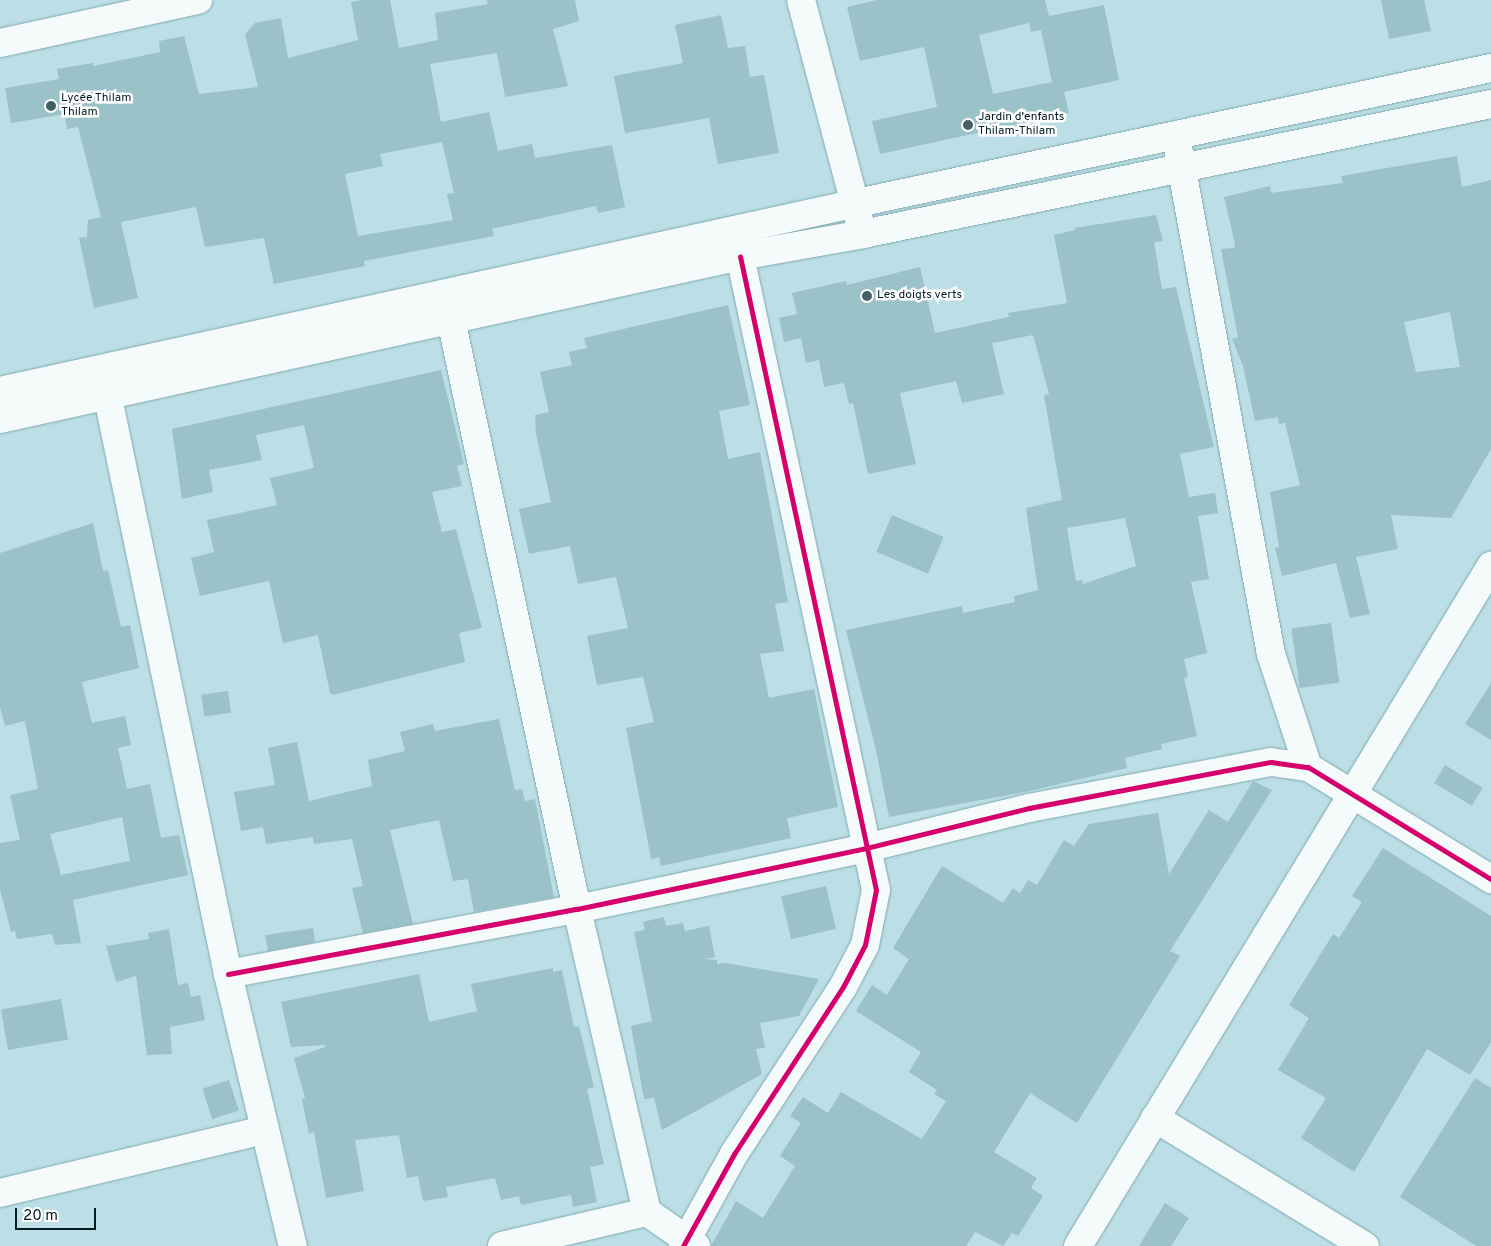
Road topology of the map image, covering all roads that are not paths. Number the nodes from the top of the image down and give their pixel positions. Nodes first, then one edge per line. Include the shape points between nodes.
1 (198, 0) edge
2 (801, 0) edge
3 (0, 43) edge
4 (1491, 68) edge
5 (1491, 104) edge
6 (1176, 136) junction
7 (1182, 169) junction
8 (856, 203) junction
9 (862, 234) junction
10 (740, 256) junction
11 (448, 306) junction
12 (102, 381) junction
13 (0, 391) edge
14 (0, 418) edge
15 (1491, 566) edge
16 (1308, 767) junction
17 (1350, 796) junction
18 (866, 848) junction
19 (1491, 879) edge
20 (577, 909) junction
21 (228, 974) junction
22 (1155, 1118) junction
23 (265, 1130) junction
24 (0, 1193) edge
25 (646, 1212) junction
26 (688, 1244) edge
27 (293, 1246) edge
28 (502, 1246) edge
29 (1078, 1246) edge
30 (1365, 1246) edge

1 - 3 street
2 - 8 street
4 - 6 street
5 - 7 street
6 - 7 street
6 - 8 street
7 - 9 street
7 - 16 street via 1270,654
8 - 9 street
8 - 11 street
9 - 10 street
10 - 11 street
10 - 18 street
11 - 12 street
11 - 20 street
12 - 13 street
12 - 14 street
12 - 21 street
15 - 17 street
16 - 17 street
16 - 18 street via 1271,762 1156,783 1029,808
17 - 19 street
17 - 22 street
18 - 20 street
18 - 26 street via 876,890 865,945 844,987 734,1154
20 - 21 street
20 - 25 street
21 - 23 street
22 - 29 street
22 - 30 street
23 - 24 street
23 - 27 street
25 - 26 street
25 - 28 street

